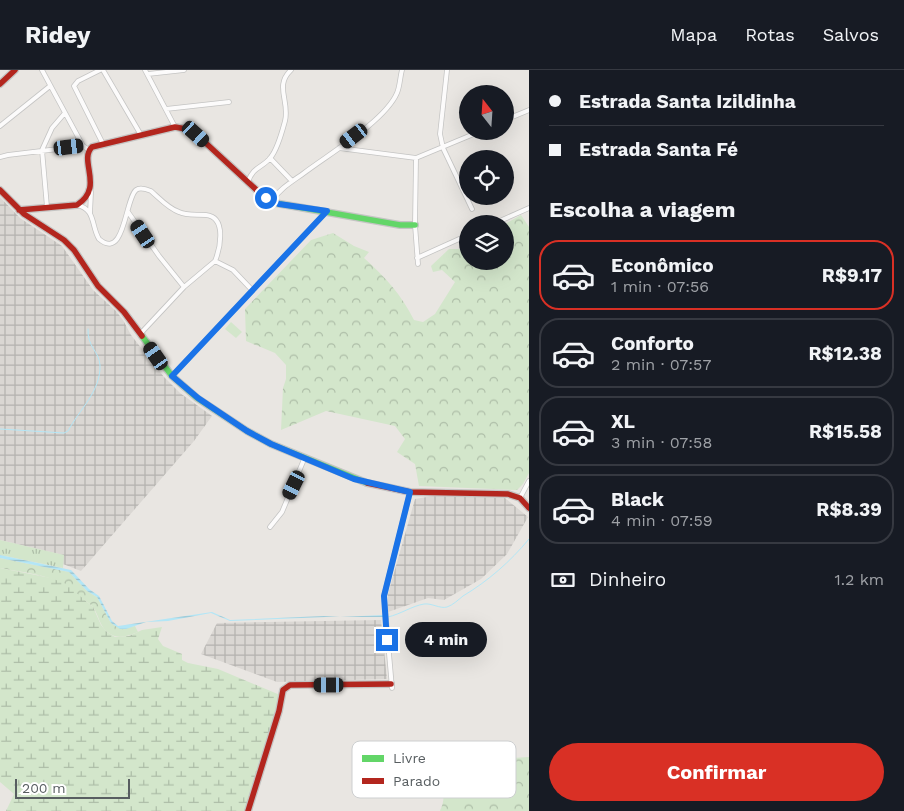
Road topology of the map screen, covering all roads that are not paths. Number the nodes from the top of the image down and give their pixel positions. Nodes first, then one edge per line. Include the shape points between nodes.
1 (15, 70) edge
2 (42, 70) edge
3 (101, 70) edge
4 (184, 70) edge
5 (291, 70) edge
6 (402, 70) edge
7 (447, 70) edge
8 (147, 72) edge
9 (0, 84) edge
10 (50, 86) junction
11 (229, 102) dead end
12 (166, 109) junction
13 (529, 110) edge
14 (64, 114) junction
15 (514, 116) edge
16 (0, 126) edge
17 (175, 127) junction
18 (141, 136) junction
19 (461, 140) edge
20 (103, 144) junction
21 (83, 146) junction
22 (339, 148) junction
23 (444, 148) junction
24 (42, 150) junction
25 (88, 150) junction
26 (0, 157) edge
27 (270, 158) junction
28 (416, 158) junction
29 (292, 181) junction
30 (248, 182) junction
31 (0, 190) edge
32 (91, 190) junction
33 (272, 201) junction
34 (77, 205) junction
35 (47, 207) junction
36 (529, 208) edge
37 (472, 209) dead end
38 (19, 210) junction
39 (327, 211) junction
40 (128, 212) junction
41 (90, 214) junction
42 (513, 215) edge
43 (415, 225) junction
44 (459, 239) edge
45 (417, 258) junction
46 (215, 261) junction
47 (418, 264) dead end
48 (184, 287) junction
49 (252, 290) junction
50 (140, 333) junction
51 (172, 376) junction
52 (305, 457) junction
53 (529, 481) edge
54 (410, 492) junction
55 (520, 498) junction
56 (529, 508) edge
57 (270, 527) dead end
58 (392, 686) joint
59 (248, 811) edge

1 - 9 street
2 - 10 street
3 - 18 street
3 - 20 street via 78,81 74,88
4 - 8 street
5 - 27 street via 282,83 286,112
6 - 22 street via 398,91 389,106
7 - 23 street via 440,134
8 - 12 street
10 - 14 street
10 - 16 street
11 - 12 street
12 - 17 street
13 - 15 street
14 - 21 street
14 - 24 street via 52,128
17 - 18 street
17 - 30 street via 191,130
18 - 20 street
19 - 23 street
20 - 25 street
21 - 24 street
21 - 25 street
22 - 28 street
22 - 29 street
23 - 28 street
23 - 37 street
24 - 26 street
24 - 35 street
25 - 32 street
27 - 29 street
27 - 30 street via 252,171
28 - 43 street
29 - 33 street
30 - 33 street
31 - 38 street
32 - 34 street
32 - 41 street
33 - 39 street
34 - 35 street
34 - 41 street via 86,208
35 - 38 street
36 - 42 street
38 - 50 street via 69,244 98,286
39 - 43 street
39 - 49 street
40 - 41 street via 119,236 108,243 97,237
40 - 46 street via 134,193 141,188 151,191 179,213 209,215 220,229 220,247
40 - 48 street
43 - 45 street
44 - 45 street
45 - 47 street
46 - 48 street
46 - 49 street via 233,270
48 - 50 street
49 - 51 street
50 - 51 street
51 - 52 street via 247,431
52 - 54 street via 354,479
52 - 57 street via 282,512
53 - 55 street
54 - 55 street via 502,493
54 - 58 street via 384,596
55 - 56 street
58 - 59 street via 286,687

